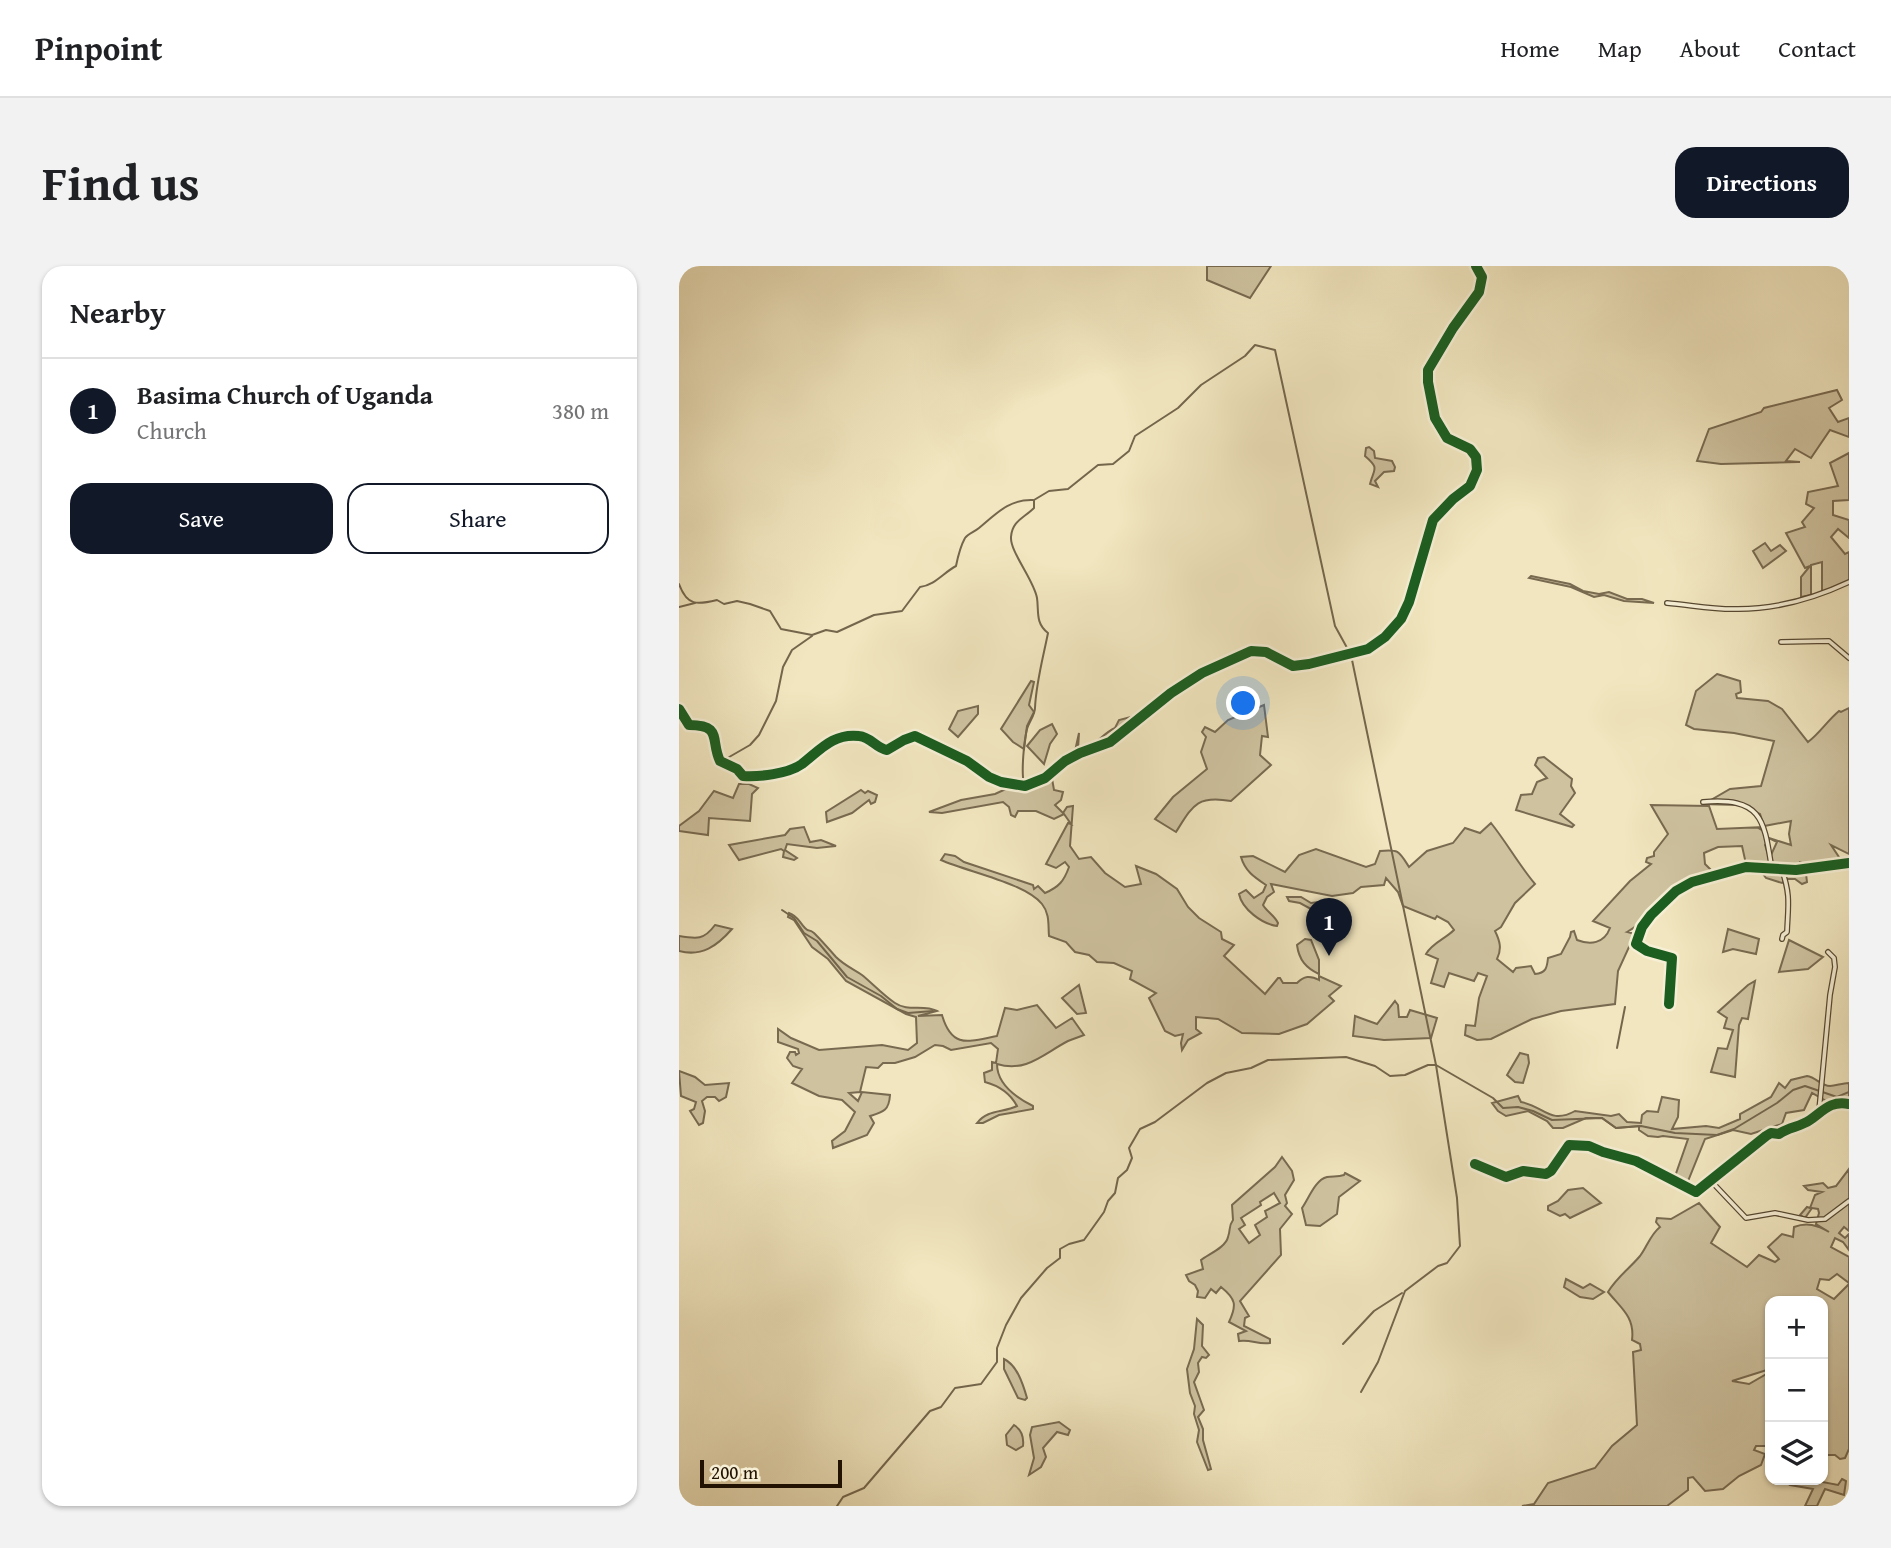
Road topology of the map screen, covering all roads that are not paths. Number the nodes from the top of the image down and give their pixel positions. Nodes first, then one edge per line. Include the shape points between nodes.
1 (1476, 266) edge
2 (1849, 582) edge
3 (1667, 603) dead end
4 (1781, 642) dead end
5 (1849, 658) edge
6 (679, 709) edge
7 (1703, 802) dead end
8 (1849, 863) edge
9 (1772, 870) junction
10 (1781, 870) junction
11 (1782, 939) dead end
12 (1828, 952) dead end
13 (1669, 1004) dead end
14 (1849, 1104) edge
15 (1819, 1111) junction
16 (1475, 1164) dead end
17 (1710, 1180) junction
18 (1849, 1201) edge

1 - 6 street via 1482,278 1479,292 1428,370 1427,382 1442,431 1476,457 1474,481 1433,520 1401,619 1368,649 1293,666 1266,652 1251,651 1202,673 1110,742 1080,753 1025,786 989,777 915,736 887,751 863,736 840,738 821,746 795,768 743,776 717,757 711,729 689,725
2 - 3 street via 1825,593 1758,608
4 - 5 street via 1829,641
7 - 9 street via 1733,802 1753,811 1766,829
8 - 10 street
9 - 10 street
9 - 13 street via 1738,869 1692,882 1646,921 1636,944 1672,958
10 - 11 street via 1790,898 1787,932
12 - 15 street via 1835,967
14 - 15 street via 1833,1104
15 - 17 street via 1802,1124 1766,1136
16 - 17 street via 1506,1177 1523,1171 1546,1174 1573,1144 1636,1161 1695,1192
17 - 18 street via 1746,1218 1778,1213 1825,1219

